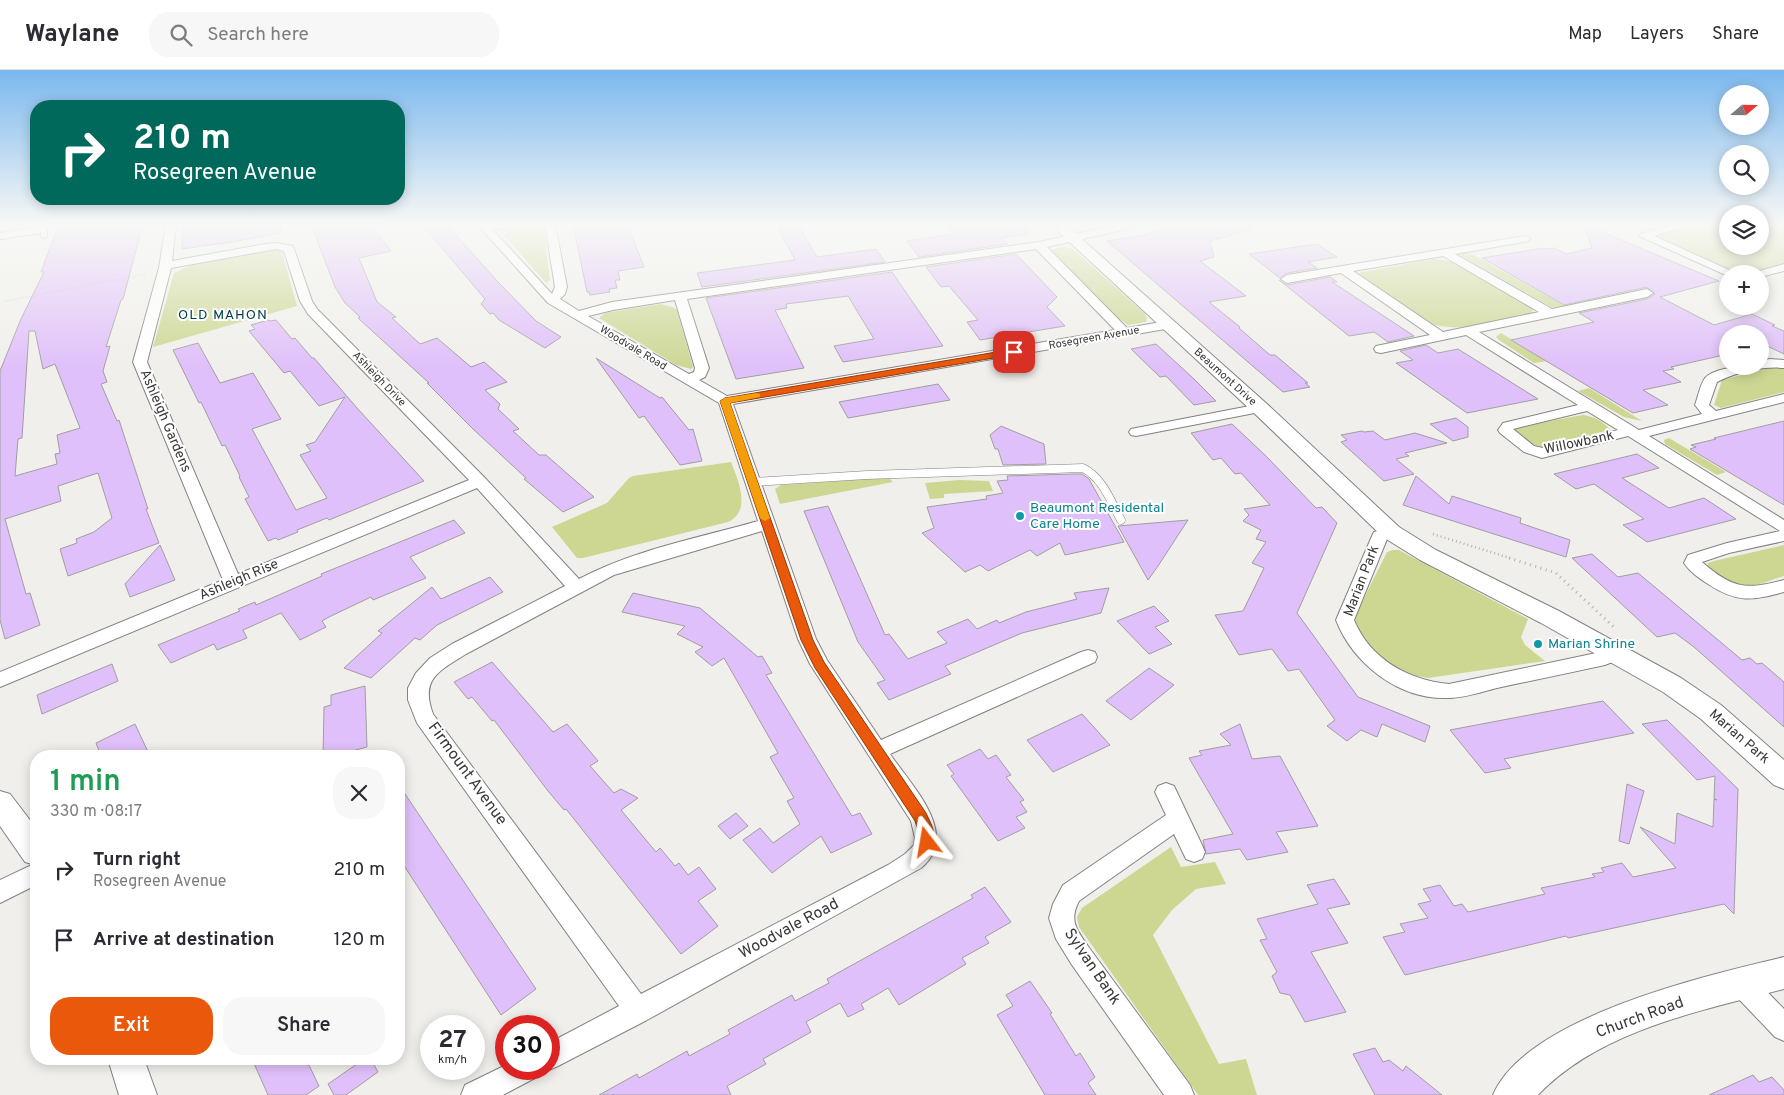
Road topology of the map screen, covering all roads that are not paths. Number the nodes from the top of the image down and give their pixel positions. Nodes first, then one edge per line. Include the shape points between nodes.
1 (164, 272) edge
2 (296, 272) edge
3 (524, 272) edge
4 (558, 272) edge
5 (850, 272) edge
6 (1064, 272) edge
7 (1110, 272) edge
8 (1329, 272) edge
9 (1345, 272) edge
10 (1478, 272) edge
11 (1287, 278) dead end
12 (1647, 293) dead end
13 (680, 296) junction
14 (552, 300) junction
15 (1552, 314) junction
16 (578, 315) junction
17 (1167, 325) junction
18 (1470, 332) junction
19 (1124, 333) junction
20 (1442, 337) junction
21 (1381, 349) dead end
22 (1769, 362) edge
23 (1784, 364) edge
24 (1721, 375) edge
25 (688, 380) junction
26 (1784, 398) edge
27 (725, 401) junction
28 (1591, 406) junction
29 (1260, 408) junction
30 (1713, 415) junction
31 (1136, 432) dead end
32 (1634, 433) junction
33 (479, 481) junction
34 (753, 482) junction
35 (1121, 520) dead end
36 (767, 524) junction
37 (1784, 527) edge
38 (1391, 532) junction
39 (1784, 536) edge
40 (234, 583) junction
41 (1784, 586) edge
42 (577, 588) junction
43 (1617, 642) junction
44 (1088, 657) dead end
45 (0, 680) edge
46 (876, 751) junction
47 (1784, 777) edge
48 (1166, 792) dead end
49 (0, 803) edge
50 (1178, 820) junction
51 (30, 844) edge
52 (1194, 852) dead end
53 (30, 876) edge
54 (0, 892) edge
55 (1784, 972) edge
56 (1742, 984) junction
57 (638, 1011) junction
58 (1784, 1028) edge
59 (560, 1051) edge
60 (128, 1065) edge
61 (504, 1080) edge
62 (138, 1095) edge
63 (475, 1095) edge
64 (1180, 1095) edge
65 (1512, 1095) edge

1 - 40 street, Ashleigh Gardens via 141,363
2 - 33 street, Ashleigh Drive via 312,312
3 - 14 street, Woodvale Road
4 - 14 street via 561,287
5 - 13 street, Woodvale Road
6 - 19 street
7 - 17 street, Beaumont Drive
8 - 11 street
9 - 20 street
10 - 15 street
12 - 15 street
13 - 16 street, Woodvale Road via 612,306
13 - 25 street via 702,368 700,374
14 - 16 street, Woodvale Road
15 - 18 street
16 - 25 street, Woodvale Road
17 - 19 street, Rosegreen Avenue
17 - 29 street, Beaumont Drive
18 - 20 street
18 - 28 street, Willowbank
19 - 27 street, Rosegreen Avenue
20 - 21 street
22 - 23 street
24 - 30 street via 1711,380 1702,405
25 - 27 street, Woodvale Road
26 - 30 street, Willowbank
27 - 34 street, Woodvale Road
28 - 32 street, Willowbank
28 - 32 street, Willowbank via 1508,426 1504,430 1530,449 1542,453
29 - 31 street
29 - 38 street, Beaumont Drive
30 - 32 street, Willowbank
32 - 37 street, Willowbank
33 - 40 street, Ashleigh Rise
33 - 42 street, Ashleigh Drive
34 - 35 lane via 1082,468 1096,476
34 - 36 street, Woodvale Road
36 - 42 street via 634,562
36 - 46 street, Woodvale Road via 807,640
38 - 43 street, Marian Park via 1428,555
38 - 43 street, Marian Park via 1380,536 1345,620 1349,631 1367,654 1390,674 1434,691 1449,691 1605,658
39 - 41 street via 1694,559 1694,563 1727,590 1736,593 1755,594
40 - 45 street, Ashleigh Rise
42 - 57 street, Firmount Avenue via 445,656 423,678 418,688 418,700 424,716
43 - 47 street, Marian Park via 1705,708
44 - 46 street
46 - 57 street, Woodvale Road via 921,818 927,832 922,853 896,872
48 - 50 street
49 - 51 street
50 - 52 street
50 - 64 street, Sylvan Bank via 1071,894 1061,918 1065,931 1081,956
53 - 54 street
55 - 56 street, Church Road
56 - 58 street
56 - 65 street, Church Road via 1643,1013 1574,1043 1525,1080
57 - 59 street, Woodvale Road
60 - 62 street
61 - 63 street

